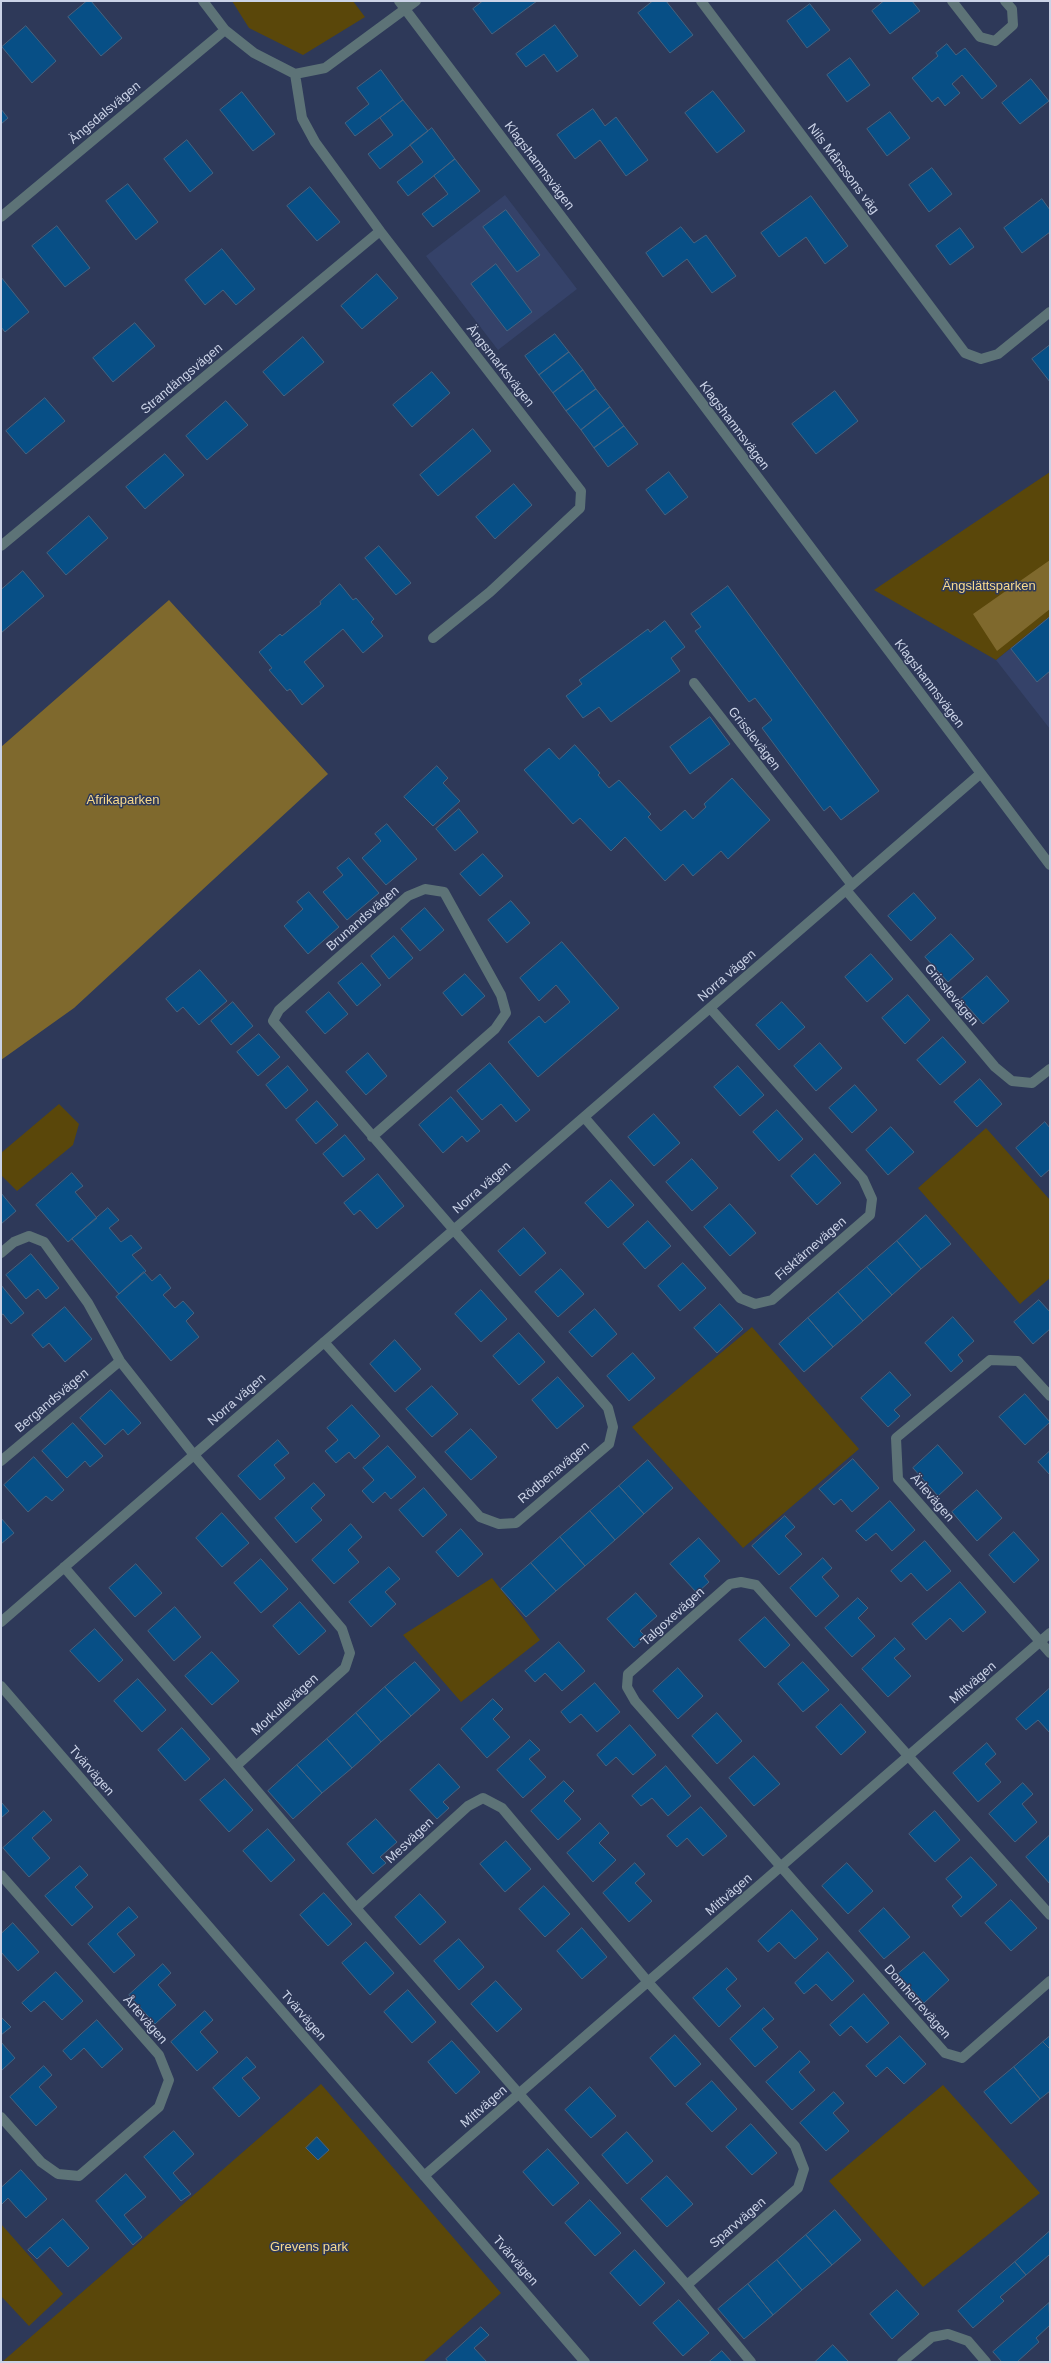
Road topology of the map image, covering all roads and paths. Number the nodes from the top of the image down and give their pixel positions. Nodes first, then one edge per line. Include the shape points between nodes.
1 (203, 1) edge
2 (416, 1) edge
3 (701, 1) edge
4 (952, 1) edge
5 (1005, 1) edge
6 (402, 5) edge
7 (225, 30) junction
8 (295, 74) junction
9 (1, 217) edge
10 (380, 232) junction
11 (1050, 312) edge
12 (1, 546) edge
13 (432, 638) dead end
14 (694, 684) dead end
15 (980, 774) junction
16 (1050, 864) edge
17 (849, 888) junction
18 (710, 1008) junction
19 (1050, 1069) edge
20 (584, 1117) junction
21 (372, 1138) junction
22 (453, 1230) junction
23 (1, 1253) edge
24 (324, 1342) junction
25 (120, 1361) junction
26 (1050, 1396) edge
27 (194, 1455) junction
28 (1, 1461) edge
29 (64, 1567) junction
30 (1, 1622) edge
31 (1050, 1633) edge
32 (1040, 1642) junction
33 (1050, 1653) edge
34 (1, 1686) edge
35 (909, 1756) junction
36 (236, 1766) junction
37 (782, 1866) junction
38 (1, 1875) edge
39 (356, 1908) junction
40 (1050, 1915) edge
41 (1050, 1981) edge
42 (648, 1982) junction
43 (520, 2093) junction
44 (1, 2117) edge
45 (424, 2176) junction
46 (688, 2284) junction
47 (585, 2362) edge
48 (751, 2362) edge
49 (902, 2362) edge
50 (986, 2362) edge

1 - 7 street
2 - 6 street
3 - 11 street, Nils Månssons väg via 965,354 981,359 998,354
4 - 5 street via 980,37 996,41 1013,25 1012,9
6 - 8 street via 325,68
6 - 15 street, Klagshamnsvägen
7 - 8 street via 254,53
7 - 9 street, Ängsdalsvägen
8 - 10 street, Ängsmarksvägen via 302,118
10 - 12 street, Strandängsvägen
10 - 13 street, Ängsmarksvägen via 581,491 580,508 490,592
14 - 17 street, Grisslevägen
15 - 16 street, Klagshamnsvägen
15 - 17 street, Norra vägen
17 - 18 street, Norra vägen
17 - 19 street, Grisslevägen via 995,1067 1012,1081 1032,1083
18 - 20 street, Norra vägen
18 - 20 street, Fisktärnevägen via 862,1179 872,1199 870,1215 772,1300 756,1304 740,1298
20 - 22 street, Norra vägen
21 - 21 street, Brunandsvägen via 274,1021 280,1010 408,896 425,889 444,892 501,995 506,1013 496,1029
21 - 22 street, Brunandsvägen
22 - 24 street, Norra vägen
22 - 24 street, Rödbenavägen via 608,1408 613,1427 609,1444 516,1523 499,1524 480,1517
23 - 25 street via 14,1242 29,1236 44,1242 88,1303
24 - 27 street, Norra vägen
25 - 27 street
25 - 28 street, Bergandsvägen
26 - 32 street, Ärlevägen via 1018,1361 990,1360 896,1438 898,1479
27 - 29 street, Norra vägen
27 - 36 street, Morkullevägen via 342,1629 350,1653 345,1668
29 - 30 street, Norra vägen
29 - 36 street
31 - 32 street, Mittvägen
32 - 33 street
32 - 35 street, Mittvägen
34 - 45 street, Tvärvägen
35 - 37 street, Mittvägen
35 - 37 street, Talgoxevägen via 756,1585 741,1582 730,1584 628,1674 627,1688 635,1701
35 - 40 street
36 - 39 street
37 - 41 street, Domherrevägen via 945,2053 962,2058
37 - 42 street, Mittvägen
38 - 44 street, Årtevägen via 159,2055 169,2080 159,2106 79,2176 58,2174 41,2162
39 - 42 street, Mesvägen via 468,1806 483,1798 502,1808
39 - 43 street
42 - 43 street, Mittvägen
42 - 46 street, Sparvvägen via 795,2146 804,2169 798,2188
43 - 45 street, Mittvägen
43 - 46 street
45 - 47 street, Tvärvägen
46 - 48 street
49 - 50 street via 932,2337 948,2334 968,2341

